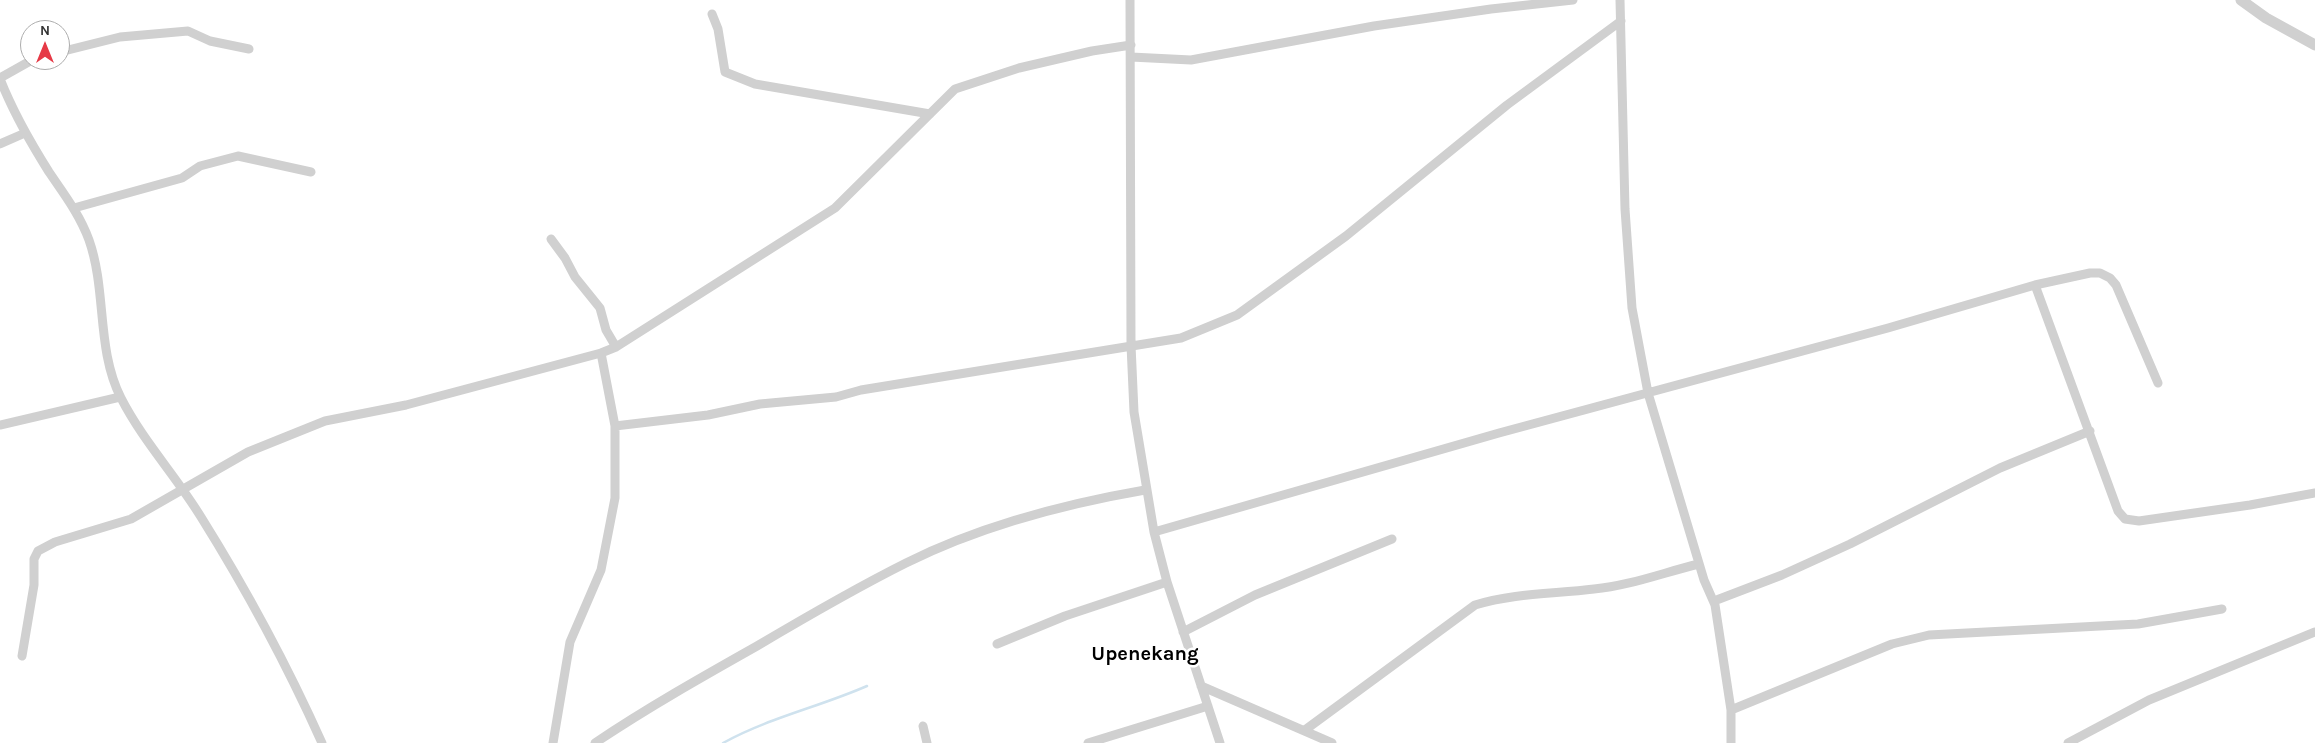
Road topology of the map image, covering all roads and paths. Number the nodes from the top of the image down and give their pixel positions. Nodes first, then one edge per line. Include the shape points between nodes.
1 (1130, 0) edge
2 (1573, 0) edge
3 (1620, 0) edge
4 (2241, 0) edge
5 (712, 14) dead end
6 (1621, 21) junction
7 (1131, 45) junction
8 (2315, 45) edge
9 (70, 49) edge
10 (249, 50) dead end
11 (1131, 57) junction
12 (20, 67) edge
13 (0, 78) edge
14 (930, 114) junction
15 (25, 133) junction
16 (0, 144) edge
17 (312, 172) dead end
18 (74, 208) junction
19 (551, 239) dead end
20 (2036, 285) junction
21 (1131, 345) junction
22 (616, 347) junction
23 (601, 354) junction
24 (2158, 383) dead end
25 (1648, 392) junction
26 (120, 397) junction
27 (0, 425) edge
28 (615, 426) junction
29 (2090, 431) junction
30 (182, 488) junction
31 (1145, 490) junction
32 (2315, 493) edge
33 (1154, 532) junction
34 (1392, 539) dead end
35 (1699, 564) junction
36 (1167, 582) junction
37 (1714, 601) junction
38 (2222, 609) dead end
39 (1183, 632) junction
40 (2315, 632) edge
41 (997, 644) dead end
42 (22, 656) dead end
43 (1200, 686) junction
44 (1208, 706) junction
45 (1731, 710) junction
46 (923, 726) dead end
47 (1305, 730) junction
48 (322, 743) edge
49 (553, 743) edge
50 (595, 743) edge
51 (927, 743) edge
52 (1088, 743) edge
53 (1220, 743) edge
54 (1332, 743) edge
55 (1731, 743) edge
56 (2068, 743) edge

1 - 7 street
2 - 11 street via 1374,26 1191,60
3 - 6 street
4 - 8 street
5 - 14 street via 718,29 725,72 755,84
6 - 21 street via 1507,105 1346,236 1237,315 1181,338
6 - 25 street via 1625,209 1632,308
7 - 11 street
7 - 14 street via 1019,68 955,89
9 - 10 street via 120,36 188,31 210,41
11 - 21 street
12 - 13 street
13 - 15 street
14 - 22 street via 835,208
15 - 16 street
15 - 18 street
17 - 18 street via 238,156 200,166 182,178
18 - 26 street via 87,235 95,263 106,350
19 - 22 street via 600,308 606,330
20 - 24 street via 2090,273 2110,278
20 - 25 street
20 - 29 street
21 - 28 street via 861,390 836,397 760,404 708,415
21 - 31 street via 1134,412
22 - 23 street
23 - 28 street
23 - 30 street via 406,405 325,421 248,452
25 - 33 street
25 - 35 street
26 - 27 street
26 - 30 street via 153,451
28 - 49 street via 614,498 609,534 601,570 570,642
29 - 32 street via 2118,511 2125,519 2140,521
29 - 37 street via 2000,468 1842,548
30 - 42 street via 132,519 55,542 38,551 34,559 34,585
30 - 48 street via 264,627
31 - 33 street
31 - 50 street via 1044,513 961,539 907,562 669,696
33 - 36 street
34 - 39 street via 1255,595
35 - 37 street
35 - 47 street via 1596,589 1497,598 1475,605
36 - 39 street
36 - 41 street via 1065,616
37 - 45 street
38 - 45 street via 2138,624 1929,635 1892,644
39 - 43 street
40 - 56 street via 2149,700
43 - 44 street
43 - 47 street
44 - 52 street
44 - 53 street
45 - 55 street
46 - 51 street
47 - 54 street

